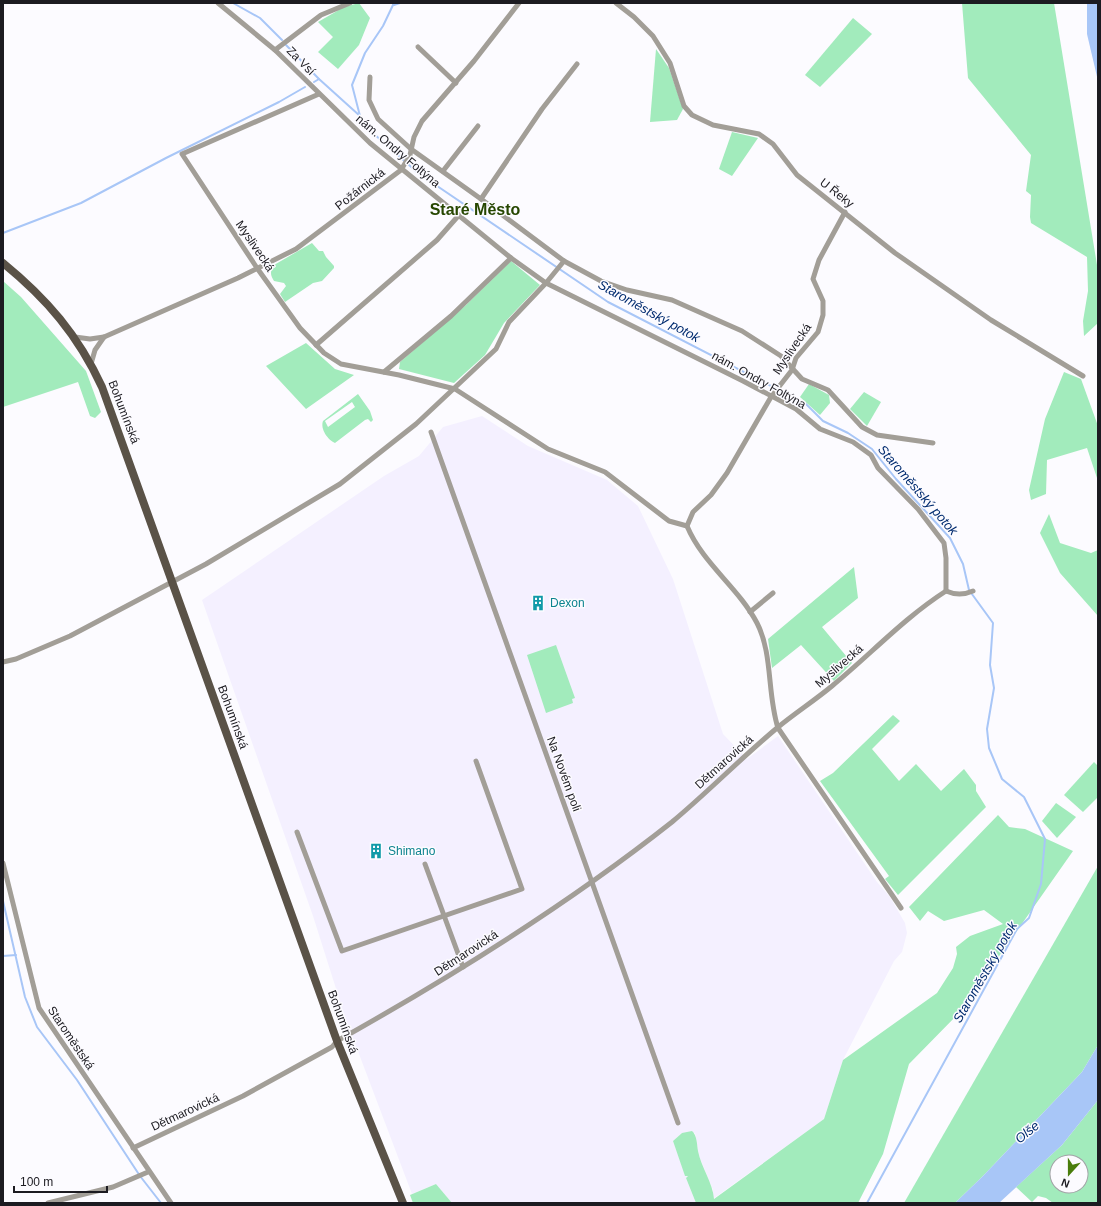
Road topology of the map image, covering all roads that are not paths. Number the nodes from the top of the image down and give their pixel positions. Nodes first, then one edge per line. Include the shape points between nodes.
1 (218, 3) edge
2 (350, 3) edge
3 (519, 3) edge
4 (616, 3) edge
5 (418, 47) dead end
6 (275, 50) junction
7 (576, 64) dead end
8 (370, 77) dead end
9 (456, 82) junction
10 (313, 87) joint
11 (319, 94) junction
12 (478, 126) dead end
13 (411, 149) junction
14 (401, 170) junction
15 (443, 171) junction
16 (481, 198) junction
17 (845, 212) junction
18 (459, 215) junction
19 (511, 258) junction
20 (3, 263) edge
21 (560, 265) junction
22 (257, 268) junction
23 (546, 283) junction
24 (75, 336) junction
25 (104, 338) junction
26 (316, 345) junction
27 (91, 364) junction
28 (792, 370) junction
29 (384, 372) junction
30 (1083, 376) dead end
31 (455, 389) junction
32 (771, 397) junction
33 (431, 432) dead end
34 (933, 443) dead end
35 (687, 526) junction
36 (172, 582) junction
37 (946, 591) junction
38 (973, 591) dead end
39 (773, 593) dead end
40 (750, 612) junction
41 (3, 662) edge
42 (778, 728) junction
43 (476, 761) dead end
44 (297, 832) dead end
45 (3, 863) edge
46 (425, 864) dead end
47 (592, 882) junction
48 (901, 908) dead end
49 (444, 915) junction
50 (463, 967) junction
51 (337, 1042) junction
52 (678, 1123) dead end
53 (133, 1148) junction
54 (146, 1173) junction
55 (48, 1203) edge
56 (171, 1203) edge
57 (403, 1203) edge

1 - 6 street, Za Vsí
2 - 6 street, Za Vsí via 321,15
3 - 9 street, Požárnická
4 - 17 street, U Řeky via 653,36 670,63 684,106 692,115 713,125 759,134 773,144 797,175
5 - 9 street
6 - 10 street, Za Vsí
7 - 16 street
8 - 13 street, nám. Ondry Foltýna via 369,100 378,119
9 - 13 street, Požárnická via 422,121
10 - 11 street, nám. Ondry Foltýna
11 - 14 street, nám. Ondry Foltýna
11 - 22 street, Myslivecká via 182,154
12 - 15 street, nám. Ondry Foltýna
13 - 14 street, Požárnická
13 - 15 street, nám. Ondry Foltýna
14 - 18 street, nám. Ondry Foltýna
14 - 22 street, Požárnická via 296,249
15 - 16 street, nám. Ondry Foltýna
16 - 21 street, nám. Ondry Foltýna
17 - 28 street, Myslivecká via 819,260 813,280 823,301 823,315 818,332 796,358
17 - 30 street, U Řeky via 895,253 984,316
18 - 19 street, nám. Ondry Foltýna
18 - 26 street via 437,240
19 - 23 street, nám. Ondry Foltýna
19 - 29 street via 451,316
20 - 24 main road, Bohumínská via 42,298
21 - 23 street
21 - 28 street, nám. Ondry Foltýna via 627,290 672,300 742,330 781,356
22 - 25 street, Požárnická
22 - 26 street, Myslivecká via 300,328
23 - 31 street via 509,322 496,349
23 - 32 street, nám. Ondry Foltýna
24 - 25 street
24 - 27 main road, Bohumínská
25 - 27 street via 95,350
26 - 29 street, Myslivecká via 341,364
27 - 36 main road, Bohumínská via 115,420
28 - 32 street, Myslivecká
28 - 34 street, nám. Ondry Foltýna via 802,379 828,390 862,427 877,435
29 - 31 street, Myslivecká
31 - 35 street, Myslivecká via 548,449 605,472 669,521
31 - 36 street via 416,424 340,484
32 - 35 street, Myslivecká via 727,473 711,495 693,512
32 - 37 street, nám. Ondry Foltýna via 796,409 820,429 853,442 871,455 878,468 918,509 944,543
33 - 47 street, Na Novém poli
35 - 40 street via 699,549
36 - 41 street via 70,636
36 - 51 main road, Bohumínská
37 - 38 street via 954,594
37 - 42 street, Myslivecká via 905,620 832,686
39 - 40 street
40 - 42 street via 757,623 765,647 773,713
42 - 47 street, Dětmarovická via 673,821
42 - 48 street
43 - 49 street via 522,889
44 - 49 street via 342,951
45 - 53 street, Staroměstská via 39,1008
46 - 49 street
47 - 50 street, Dětmarovická
47 - 52 street, Na Novém poli
49 - 50 street
50 - 51 street, Dětmarovická
51 - 53 street, Dětmarovická via 243,1096
51 - 57 main road, Bohumínská
53 - 54 street, Staroměstská
54 - 55 street via 113,1187
54 - 56 street, Staroměstská

